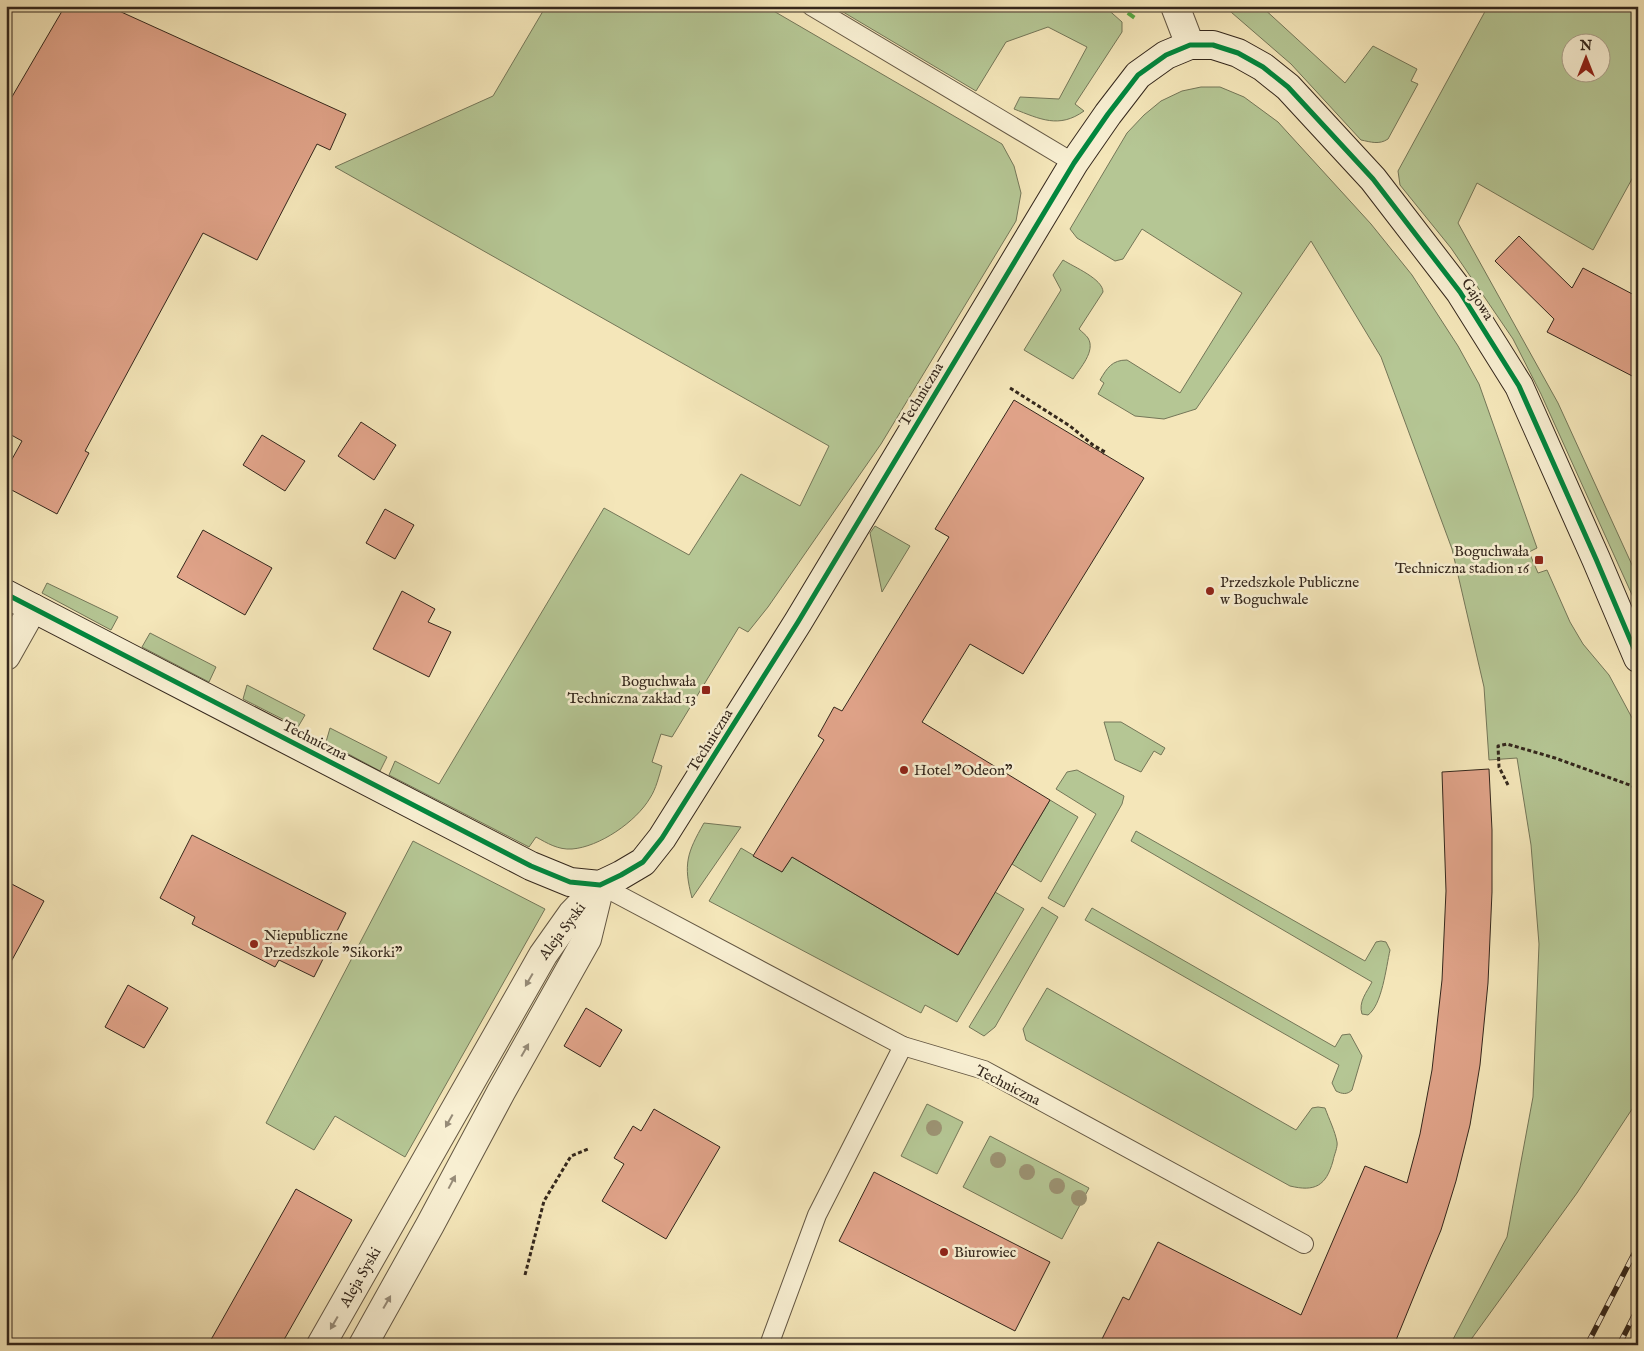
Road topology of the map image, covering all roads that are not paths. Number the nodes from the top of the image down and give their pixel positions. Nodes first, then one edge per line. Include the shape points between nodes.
1 (811, 6) edge
2 (1176, 6) edge
3 (1190, 45) junction
4 (1074, 163) junction
5 (6, 594) edge
6 (34, 608) junction
7 (9, 644) edge
8 (1638, 658) edge
9 (600, 885) junction
10 (903, 1046) junction
11 (474, 1076) junction
12 (500, 1092) junction
13 (399, 1210) junction
14 (430, 1225) junction
15 (1304, 1244) dead end
16 (321, 1345) edge
17 (362, 1345) edge
18 (769, 1345) edge

1 - 4 lane
2 - 3 street
3 - 4 street, Techniczna via 1166,55 1138,75
3 - 8 street, Gajowa via 1213,45 1238,53 1288,87 1373,179 1460,292 1519,386
4 - 9 street, Techniczna via 683,808 643,862
5 - 6 street, Techniczna
6 - 7 street
6 - 9 street, Techniczna via 531,866 570,882
9 - 10 lane, Techniczna
9 -> 11 street, Aleja Syski via 572,914 543,955
12 -> 9 street, Aleja Syski via 587,939
10 - 15 lane, Techniczna via 984,1070
10 - 18 lane via 817,1215
11 - 12 street
11 -> 13 street, Aleja Syski
14 -> 12 street, Aleja Syski
13 - 14 street
13 -> 16 street, Aleja Syski
17 -> 14 street, Aleja Syski

